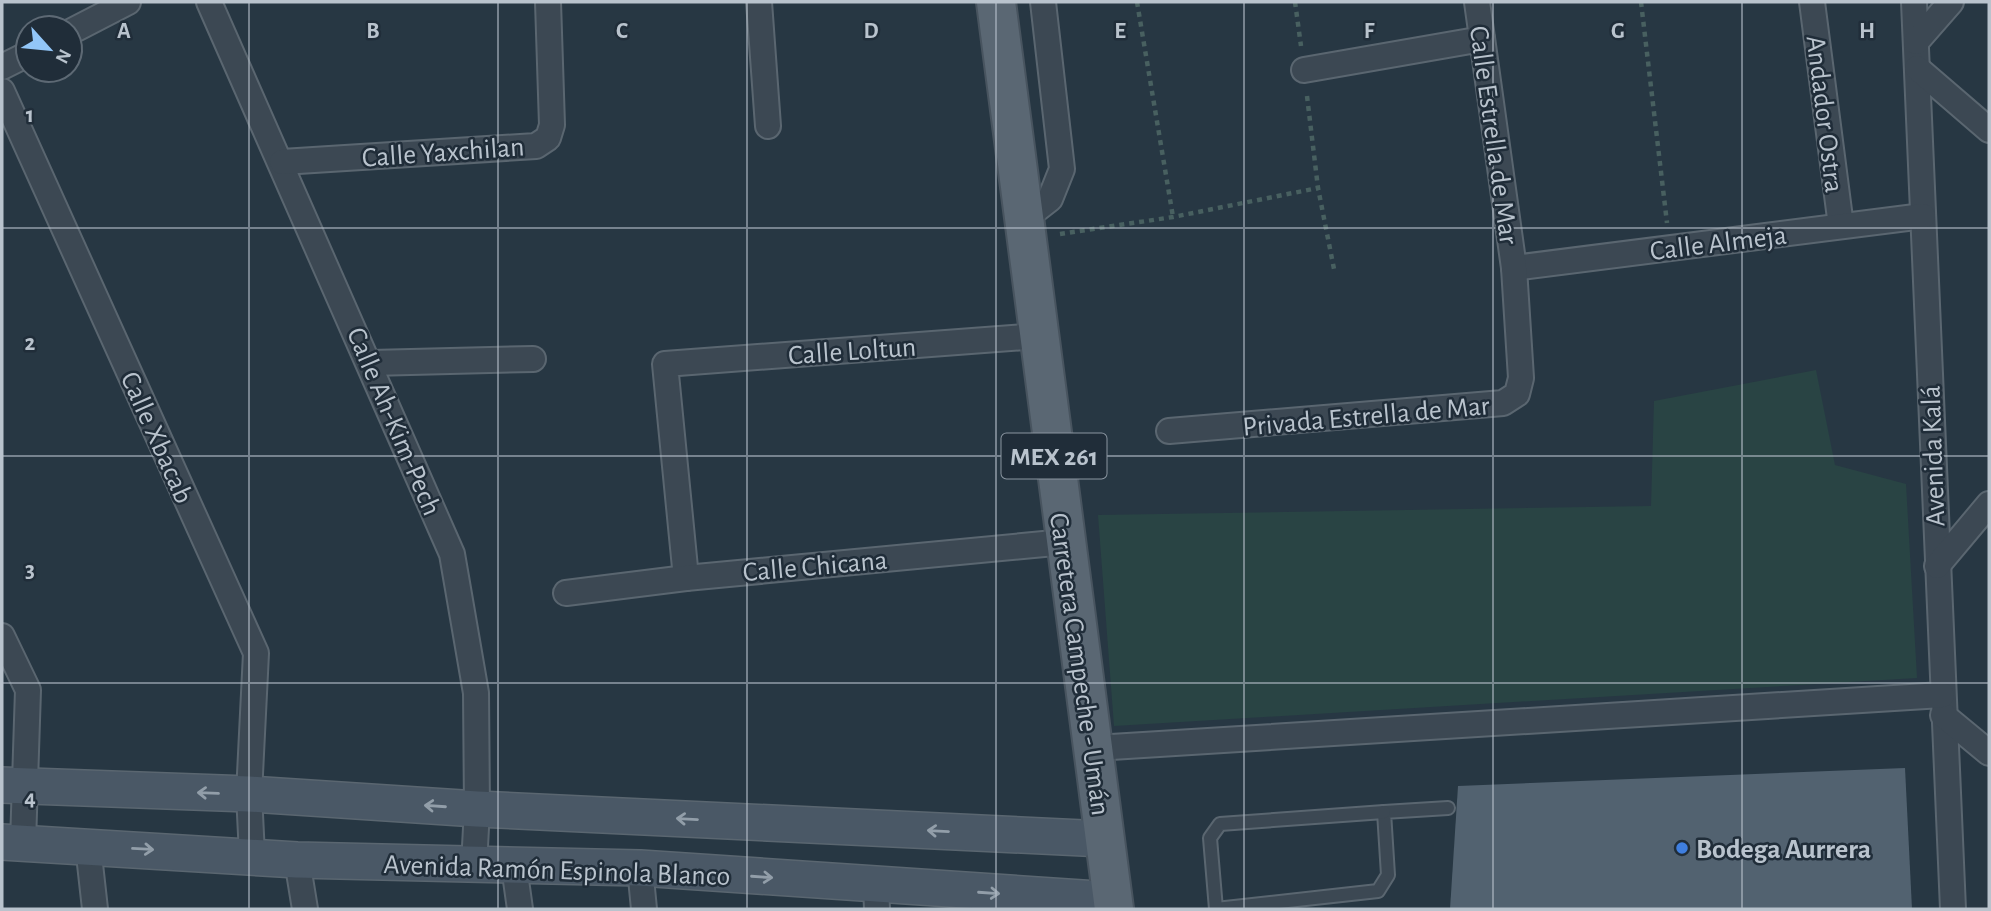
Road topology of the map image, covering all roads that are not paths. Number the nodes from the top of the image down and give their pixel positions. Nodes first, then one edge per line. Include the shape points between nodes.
1 (209, 2) edge
2 (548, 2) edge
3 (759, 2) edge
4 (996, 2) edge
5 (1044, 2) edge
6 (1476, 2) edge
7 (1812, 2) edge
8 (1914, 2) edge
9 (1951, 2) edge
10 (116, 4) edge
11 (84, 23) edge
12 (1482, 39) junction
13 (1916, 43) junction
14 (1917, 68) junction
15 (1304, 70) road end
16 (2, 91) edge
17 (768, 126) dead end
18 (1989, 130) edge
19 (282, 162) junction
20 (1923, 216) junction
21 (1841, 226) junction
22 (1025, 229) junction
23 (1514, 268) junction
24 (1038, 336) junction
25 (533, 359) dead end
26 (371, 363) junction
27 (1169, 431) dead end
28 (1989, 504) edge
29 (1065, 542) junction
30 (1937, 566) junction
31 (686, 578) junction
32 (566, 593) dead end
33 (2, 636) edge
34 (1942, 705) junction
35 (1095, 748) junction
36 (1989, 753) edge
37 (14, 785) edge
38 (249, 794) junction
39 (1448, 808) dead end
40 (477, 809) junction
41 (1384, 812) junction
42 (1104, 839) junction
43 (12, 843) edge
44 (88, 846) junction
45 (252, 855) junction
46 (298, 860) junction
47 (474, 865) junction
48 (514, 866) junction
49 (640, 869) junction
50 (876, 897) edge
51 (1113, 905) edge
52 (95, 909) edge
53 (305, 909) edge
54 (520, 909) edge
55 (644, 909) edge
56 (1216, 909) edge
57 (1953, 909) edge

1 - 19 street, Calle Ah-Kim-Pech
2 - 19 street, Calle Yaxchilan via 552,125 548,138 536,146
3 - 17 street
4 - 22 main road, Carretera Campeche - Umán / MEX 261
5 - 22 street via 1062,169 1050,199
6 - 12 street, Calle Estrella de Mar
7 - 21 street, Andador Ostra
8 - 13 street, Avenida Kalá
9 - 13 street
10 - 11 street
12 - 15 street
12 - 23 street, Calle Estrella de Mar
13 - 14 street, Avenida Kalá
14 - 18 street
14 - 20 street, Avenida Kalá
16 - 38 street, Calle Xbacab via 256,653
19 - 26 street, Calle Ah-Kim-Pech
20 - 21 street, Calle Almeja
20 - 30 street, Avenida Kalá
21 - 23 street, Calle Almeja
22 - 24 main road, Carretera Campeche - Umán / MEX 261
23 - 27 street, Privada Estrella de Mar via 1521,378 1517,394 1503,403
24 - 29 main road, Carretera Campeche - Umán / MEX 261
24 - 31 street, Calle Loltun via 665,364
25 - 26 street
26 - 40 street, Calle Ah-Kim-Pech via 452,554 476,693
28 - 30 street
29 - 31 street, Calle Chicana
29 - 35 main road, Carretera Campeche - Umán / MEX 261
30 - 34 street, Avenida Kalá
31 - 32 street, Calle Chicana
33 - 37 street via 28,690
34 - 35 street
34 - 36 street
34 - 57 street, Avenida Kalá
35 - 42 main road, Carretera Campeche - Umán / MEX 261
38 -> 37 main road, Avenida Ramón Espinola Blanco
37 - 43 street
40 -> 38 main road, Avenida Ramón Espinola Blanco
38 - 45 street, Calle Xbacab
39 - 41 lane
42 -> 40 main road, Avenida Ramón Espinola Blanco
40 - 47 street, Calle Ah-Kim-Pech
41 - 56 lane via 1388,875 1378,891
41 - 56 lane via 1220,824 1210,838
42 - 51 main road, Carretera Campeche - Umán / MEX 261
43 - 44 main road, Avenida Ramón Espinola Blanco
44 -> 45 main road, Avenida Ramón Espinola Blanco
44 - 52 street
45 - 46 main road, Avenida Ramón Espinola Blanco
46 - 47 main road, Avenida Ramón Espinola Blanco
46 - 53 street
47 - 48 main road, Avenida Ramón Espinola Blanco
48 - 49 main road, Avenida Ramón Espinola Blanco
48 - 54 street
49 -> 50 main road, Avenida Ramón Espinola Blanco
49 - 55 street
50 -> 51 main road, Avenida Ramón Espinola Blanco

